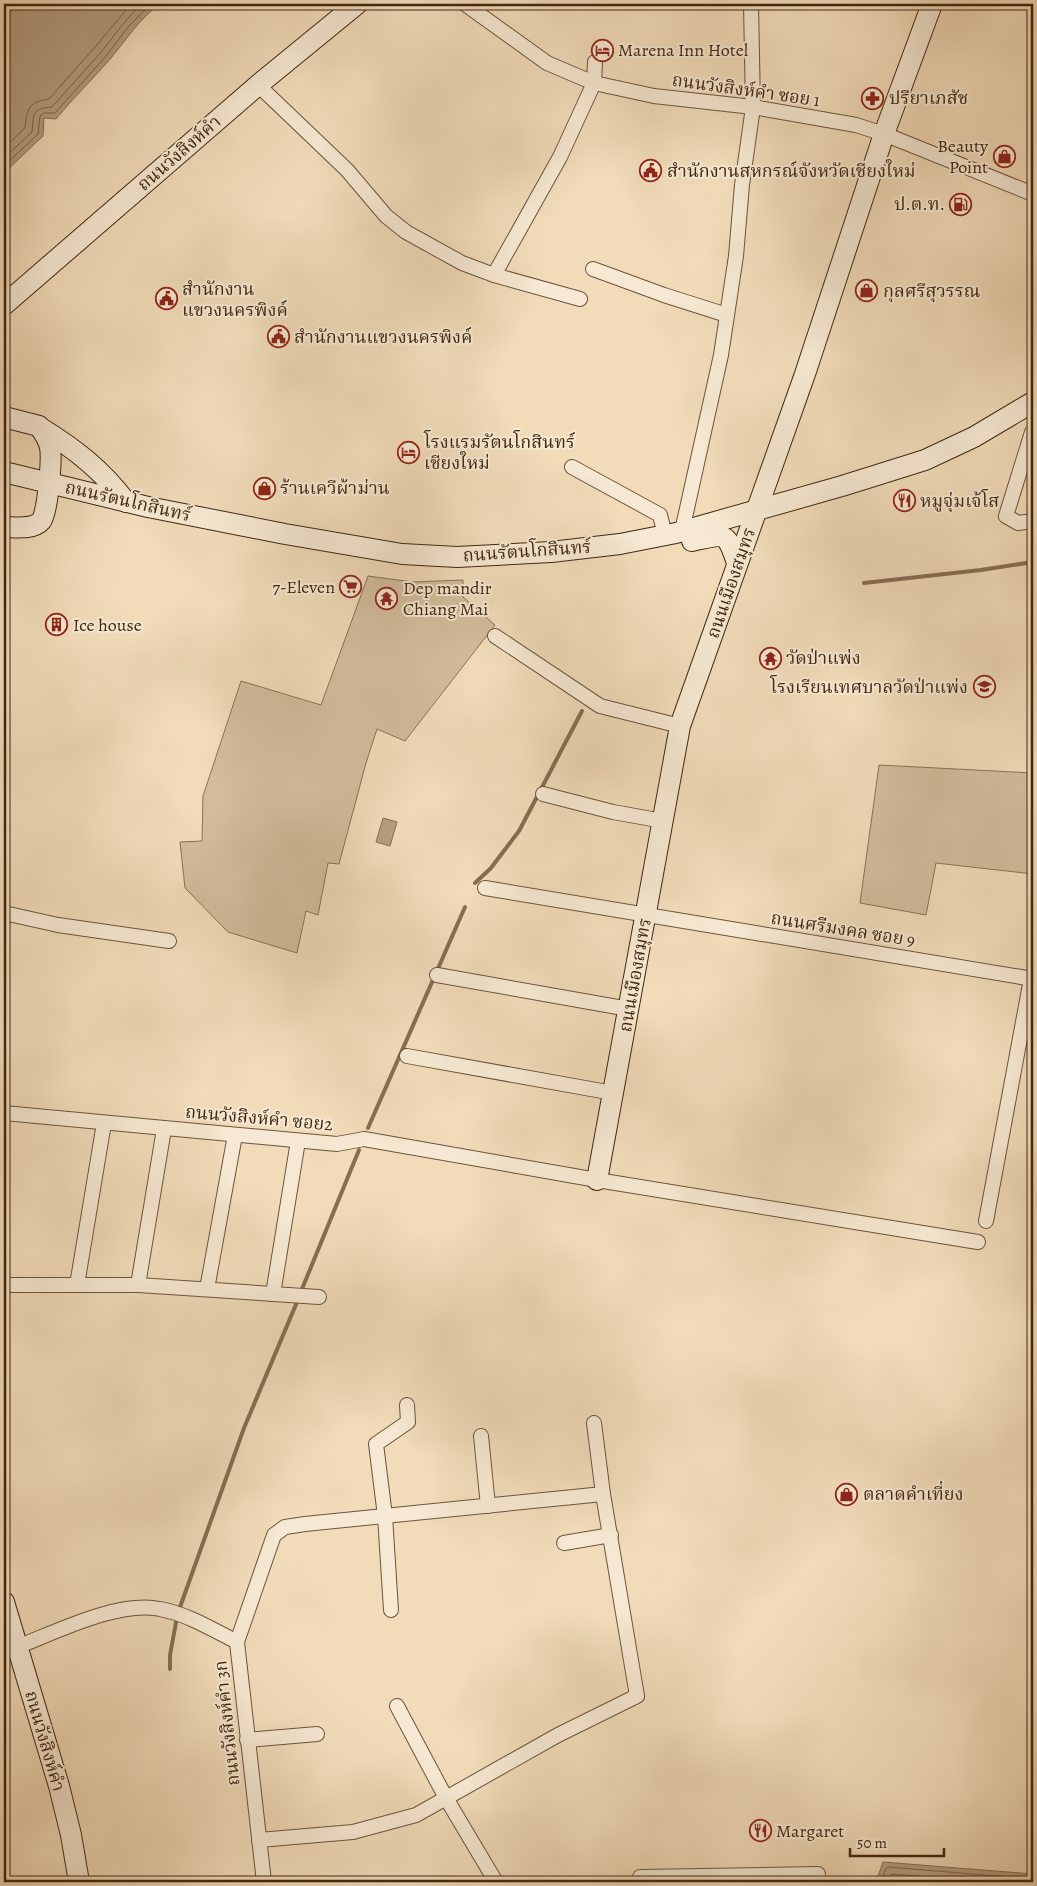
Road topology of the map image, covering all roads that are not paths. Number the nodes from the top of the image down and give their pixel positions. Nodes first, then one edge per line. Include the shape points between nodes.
1 (357, 4) edge
2 (465, 4) edge
3 (751, 4) edge
4 (932, 4) edge
5 (595, 62) dead end
6 (594, 83) junction
7 (258, 85) junction
8 (753, 107) junction
9 (884, 134) junction
10 (1033, 194) edge
11 (593, 269) dead end
12 (494, 275) junction
13 (580, 299) dead end
14 (4, 305) edge
15 (727, 315) junction
16 (1025, 407) edge
17 (4, 416) edge
18 (40, 426) junction
19 (1033, 432) edge
20 (572, 467) dead end
21 (4, 472) edge
22 (50, 482) junction
23 (126, 502) junction
24 (756, 510) junction
25 (1033, 521) edge
26 (4, 527) edge
27 (674, 533) junction
28 (620, 544) junction
29 (737, 563) junction
30 (495, 636) dead end
31 (680, 726) junction
32 (543, 794) dead end
33 (663, 821) junction
34 (485, 888) dead end
35 (4, 913) edge
36 (646, 914) junction
37 (169, 941) dead end
38 (437, 975) dead end
39 (1032, 979) edge
40 (628, 1009) junction
41 (407, 1056) dead end
42 (613, 1093) junction
43 (4, 1113) edge
44 (104, 1123) junction
45 (164, 1129) junction
46 (235, 1135) junction
47 (298, 1141) junction
48 (597, 1180) junction
49 (986, 1220) dead end
50 (978, 1242) dead end
51 (4, 1285) edge
52 (77, 1285) junction
53 (138, 1285) junction
54 (207, 1289) junction
55 (273, 1294) junction
56 (319, 1297) dead end
57 (407, 1404) dead end
58 (594, 1423) dead end
59 (481, 1436) dead end
60 (604, 1494) junction
61 (488, 1506) junction
62 (385, 1516) junction
63 (611, 1535) junction
64 (564, 1543) dead end
65 (4, 1602) edge
66 (391, 1610) dead end
67 (237, 1642) junction
68 (17, 1647) junction
69 (397, 1706) dead end
70 (317, 1734) dead end
71 (248, 1740) junction
72 (446, 1798) junction
73 (259, 1840) junction
74 (79, 1882) edge
75 (264, 1882) edge
76 (496, 1882) edge
77 (640, 1882) edge
78 (818, 1882) edge

1 - 7 street, ถนนวังสิงห์คำ
2 - 6 street, ถนนวังสิงห์คำ ซอย 1 via 547,63
3 - 8 street
4 - 9 street, ถนนเมืองสมุทร
5 - 6 street
6 - 8 street, ถนนวังสิงห์คำ ซอย 1 via 654,96
6 - 12 street via 560,157
7 - 12 street via 347,170 386,216 406,232 462,263
7 - 14 street, ถนนวังสิงห์คำ
8 - 9 street, ถนนวังสิงห์คำ ซอย 1 via 856,125
8 - 15 street
9 - 10 street, ถนนวังสิงห์คำ ซอย 1
9 - 24 street, ถนนเมืองสมุทร via 806,374
11 - 15 street
12 - 13 street
15 - 27 street via 721,355
16 - 19 street
16 - 24 street, ถนนรัตนโกสินทร์ via 974,437 925,460
17 - 18 street
18 - 22 street via 50,448
18 - 23 street via 86,458
19 - 25 street via 1006,516 1018,524
20 - 27 street via 660,515
21 - 22 street, ถนนรัตนโกสินทร์
22 - 23 street, ถนนรัตนโกสินทร์
22 - 26 street via 42,521 35,525
23 - 28 street, ถนนรัตนโกสินทร์ via 402,554 457,557
24 - 27 street, ถนนรัตนโกสินทร์
24 - 29 street, ถนนเมืองสมุทร
27 - 28 street, ถนนรัตนโกสินทร์
28 - 29 street via 676,545 725,537
29 - 31 street, ถนนเมืองสมุทร
30 - 31 street via 600,706
31 - 33 street, ถนนเมืองสมุทร
32 - 33 street
33 - 36 street, ถนนเมืองสมุทร
34 - 36 street, ถนนศรีมงคล ซอย 9
35 - 37 street
36 - 39 street, ถนนศรีมงคล ซอย 9
36 - 40 street, ถนนเมืองสมุทร
38 - 40 street
39 - 49 street
40 - 42 street, ถนนเมืองสมุทร
41 - 42 street
42 - 48 street, ถนนเมืองสมุทร
43 - 44 street, ถนนวังสิงห์คำ ซอย2
44 - 45 street, ถนนวังสิงห์คำ ซอย2
44 - 52 street
45 - 46 street, ถนนวังสิงห์คำ ซอย2
45 - 53 street
46 - 47 street, ถนนวังสิงห์คำ ซอย2
46 - 54 street
47 - 48 street, ถนนวังสิงห์คำ ซอย2 via 337,1144 364,1139
47 - 55 street
48 - 50 street, ถนนวังสิงห์คำ ซอย2
51 - 52 street
52 - 53 street
53 - 54 street
54 - 55 street
55 - 56 street
57 - 62 street via 408,1422 376,1444
58 - 60 street
59 - 61 street
60 - 61 street
60 - 63 street
61 - 62 street
62 - 66 street
62 - 67 street via 285,1527 274,1534
63 - 64 street
63 - 72 street via 636,1696 558,1735
65 - 68 street, ถนนวังสิงห์คำ
67 - 68 street, ถนนวังสิงห์คำ 3ก via 187,1616 158,1608 135,1608 106,1614
67 - 71 street, ถนนวังสิงห์คำ 3ก
68 - 74 street, ถนนวังสิงห์คำ via 59,1786
69 - 72 street
70 - 71 street
71 - 73 street, ถนนวังสิงห์คำ 3ก
72 - 73 street via 416,1815 353,1832
72 - 76 street
73 - 75 street, ถนนวังสิงห์คำ 3ก
77 - 78 street via 640,1877 818,1874

